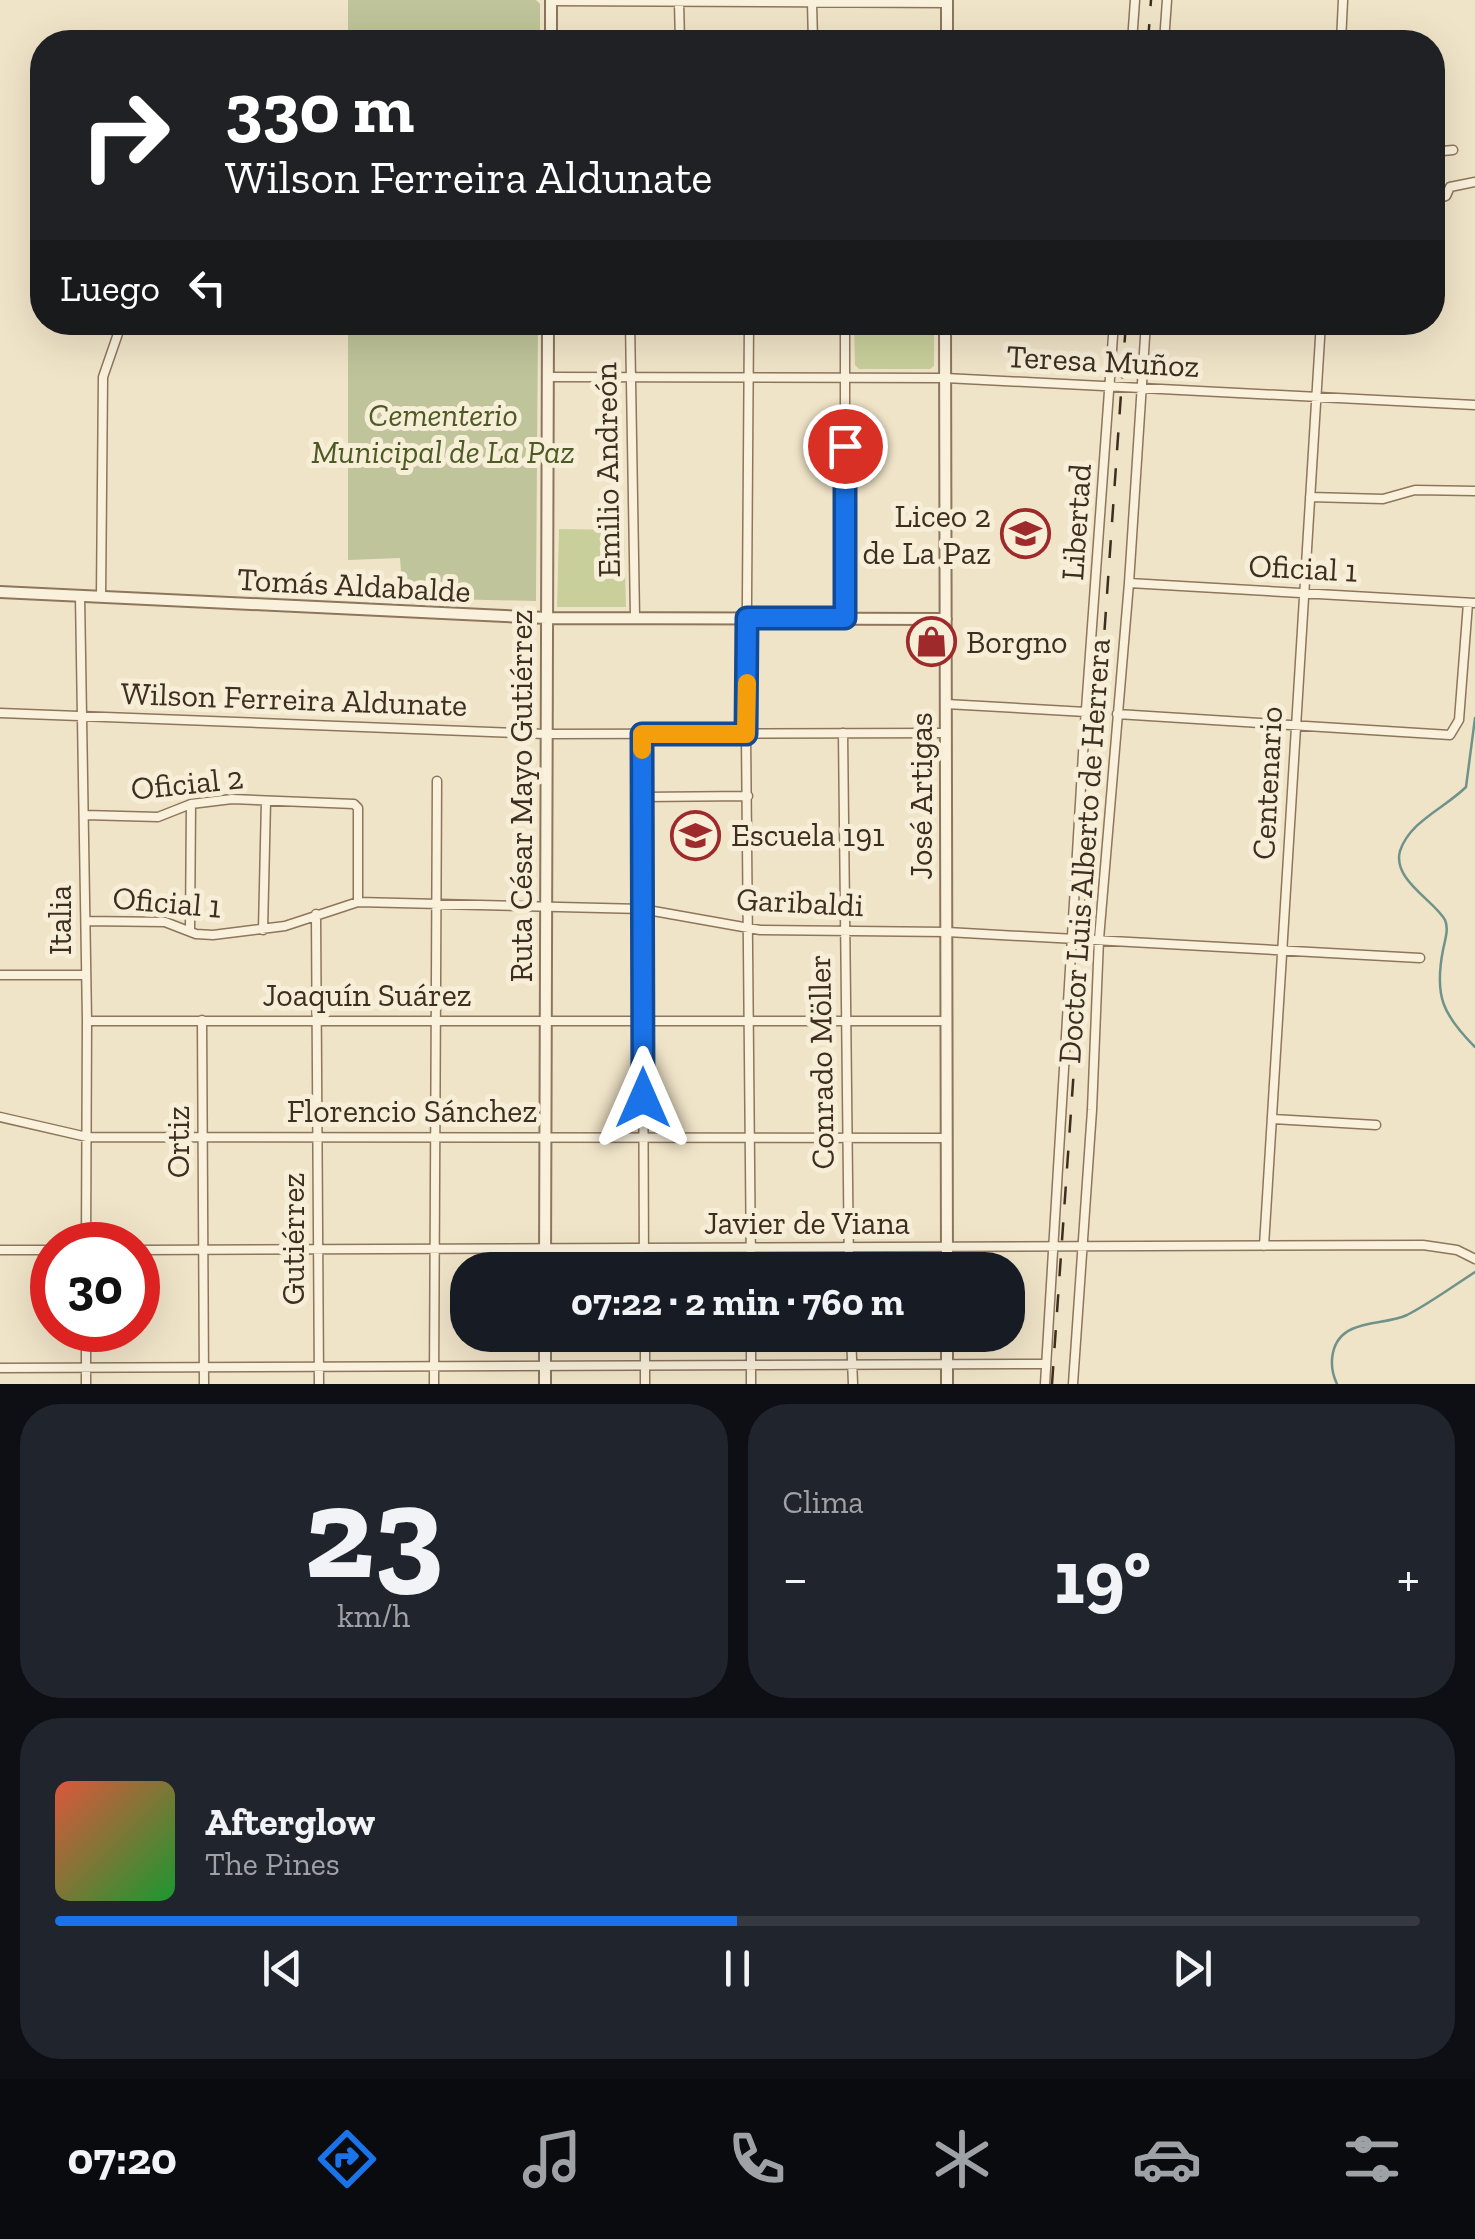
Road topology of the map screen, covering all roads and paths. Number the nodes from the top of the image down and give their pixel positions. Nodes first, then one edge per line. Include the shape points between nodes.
1 (1135, 0) edge
2 (1167, 0) edge
3 (1344, 0) edge
4 (552, 1) edge
5 (679, 1) edge
6 (812, 1) edge
7 (947, 1) edge
8 (551, 30) edge
9 (680, 30) edge
10 (812, 30) edge
11 (947, 30) edge
12 (1133, 30) edge
13 (1165, 30) edge
14 (1341, 30) edge
15 (1453, 150) dead end
16 (1445, 151) edge
17 (1475, 182) edge
18 (1445, 196) edge
19 (118, 335) edge
20 (548, 335) edge
21 (630, 335) edge
22 (749, 335) edge
23 (845, 335) edge
24 (946, 335) edge
25 (1113, 335) edge
26 (1145, 335) edge
27 (1320, 335) edge
28 (548, 377) junction
29 (630, 378) junction
30 (845, 378) junction
31 (946, 378) junction
32 (749, 379) junction
33 (1110, 386) junction
34 (1142, 388) junction
35 (1316, 398) junction
36 (1475, 406) edge
37 (1475, 492) edge
38 (1310, 497) junction
39 (1129, 583) junction
40 (0, 592) edge
41 (1304, 592) junction
42 (80, 596) junction
43 (102, 597) junction
44 (1472, 603) edge
45 (635, 617) junction
46 (547, 618) junction
47 (747, 618) junction
48 (845, 618) junction
49 (946, 618) junction
50 (946, 704) junction
51 (1086, 712) junction
52 (0, 713) edge
53 (1116, 714) junction
54 (84, 717) junction
55 (1294, 725) junction
56 (946, 733) junction
57 (545, 734) junction
58 (642, 734) junction
59 (746, 734) junction
60 (843, 734) junction
61 (437, 781) dead end
62 (748, 796) junction
63 (642, 797) junction
64 (266, 801) junction
65 (191, 804) junction
66 (85, 816) junction
67 (358, 902) junction
68 (435, 905) junction
69 (545, 907) junction
70 (642, 908) junction
71 (316, 914) junction
72 (86, 921) junction
73 (750, 929) junction
74 (263, 930) junction
75 (845, 930) junction
76 (190, 932) junction
77 (946, 932) junction
78 (1074, 938) junction
79 (1100, 939) junction
80 (1284, 950) junction
81 (1420, 958) dead end
82 (0, 974) edge
83 (86, 975) junction
84 (87, 1020) junction
85 (202, 1020) junction
86 (317, 1020) junction
87 (434, 1020) junction
88 (544, 1020) junction
89 (642, 1021) junction
90 (946, 1021) junction
91 (751, 1022) junction
92 (846, 1022) junction
93 (0, 1117) edge
94 (1273, 1119) junction
95 (1376, 1125) dead end
96 (544, 1136) junction
97 (643, 1136) junction
98 (87, 1137) junction
99 (203, 1137) junction
100 (318, 1137) junction
101 (436, 1137) junction
102 (750, 1137) junction
103 (847, 1138) junction
104 (946, 1138) junction
105 (86, 1222) edge
106 (1264, 1246) junction
107 (848, 1247) junction
108 (1052, 1247) junction
109 (544, 1248) junction
110 (644, 1248) junction
111 (752, 1248) junction
112 (947, 1248) junction
113 (1082, 1248) junction
114 (319, 1249) junction
115 (436, 1249) junction
116 (0, 1250) edge
117 (30, 1250) edge
118 (160, 1250) edge
119 (203, 1250) junction
120 (544, 1252) edge
121 (644, 1252) edge
122 (752, 1252) edge
123 (848, 1252) edge
124 (947, 1252) edge
125 (1475, 1258) edge
126 (85, 1352) edge
127 (545, 1352) edge
128 (645, 1352) edge
129 (751, 1352) edge
130 (852, 1352) edge
131 (947, 1352) edge
132 (751, 1362) junction
133 (947, 1362) junction
134 (852, 1363) junction
135 (319, 1364) junction
136 (434, 1364) junction
137 (545, 1364) junction
138 (645, 1364) junction
139 (1046, 1364) junction
140 (204, 1365) junction
141 (85, 1367) junction
142 (0, 1368) edge
143 (86, 1384) edge
144 (204, 1384) edge
145 (319, 1384) edge
146 (434, 1384) edge
147 (545, 1384) edge
148 (645, 1384) edge
149 (751, 1384) edge
150 (852, 1384) edge
151 (947, 1384) edge
152 (1045, 1384) edge
153 (1073, 1384) edge

1 - 12 street
2 - 13 street
3 - 14 street
4 - 5 street
4 - 8 street
5 - 6 street
5 - 9 street
6 - 7 street
6 - 10 street
7 - 11 street
15 - 16 street
17 - 18 street via 1450,187
19 - 43 street via 103,377
20 - 28 street, Ruta César Mayo Gutiérrez
21 - 29 street, Emilio Andreón
22 - 32 street
23 - 30 street
24 - 31 street, José Artigas
25 - 33 street, Libertad
26 - 34 street, Doctor Luis Alberto de Herrera
27 - 35 street, Centenario
28 - 29 street, Teresa Muñoz
28 - 46 street, Ruta César Mayo Gutiérrez
29 - 32 street, Teresa Muñoz
29 - 45 street, Emilio Andreón
30 - 31 street, Teresa Muñoz
30 - 32 street, Teresa Muñoz
30 - 48 street
31 - 33 street, Teresa Muñoz
31 - 49 street, José Artigas
32 - 47 street
33 - 34 street, Teresa Muñoz
33 - 51 street, Libertad
34 - 35 street, Teresa Muñoz
34 - 39 street, Doctor Luis Alberto de Herrera
35 - 36 street, Teresa Muñoz
35 - 38 street, Centenario
37 - 38 street
38 - 41 street, Centenario
39 - 41 street, Oficial 1
39 - 53 street, Doctor Luis Alberto de Herrera
40 - 42 street, Tomás Aldabalde
41 - 44 street, Oficial 1
41 - 55 street, Centenario
42 - 43 street, Tomás Aldabalde
42 - 54 street, Italia
43 - 46 street, Tomás Aldabalde
44 - 55 street via 1454,732
45 - 46 street, Tomás Aldabalde
45 - 47 street, Tomás Aldabalde
46 - 57 street, Ruta César Mayo Gutiérrez
47 - 48 street, Tomás Aldabalde
47 - 59 street
48 - 49 street, Tomás Aldabalde
49 - 50 street, José Artigas
50 - 51 street
50 - 56 street, José Artigas
51 - 78 street, Libertad
52 - 54 street, Wilson Ferreira Aldunate
53 - 55 street
53 - 79 street, Doctor Luis Alberto de Herrera
54 - 57 street, Wilson Ferreira Aldunate
54 - 66 street, Italia
55 - 80 street, Centenario
56 - 60 street, Wilson Ferreira Aldunate
56 - 77 street, José Artigas
57 - 58 street, Wilson Ferreira Aldunate
57 - 69 street, Ruta César Mayo Gutiérrez
58 - 59 street, Wilson Ferreira Aldunate
58 - 63 street
59 - 60 street, Wilson Ferreira Aldunate
59 - 62 street
60 - 75 street, Conrado Möller
61 - 68 street
62 - 63 street
62 - 73 street
63 - 70 street
64 - 65 street, Oficial 2
64 - 67 street, Oficial 2 via 358,808
64 - 74 street
65 - 66 street, Oficial 2 via 158,816
65 - 76 street
66 - 72 street, Italia
67 - 68 street, Garibaldi
67 - 71 street, Oficial 1
68 - 69 street, Garibaldi
68 - 87 street
69 - 70 street, Garibaldi
69 - 88 street, Ruta César Mayo Gutiérrez
70 - 73 street, Garibaldi
70 - 89 street
71 - 74 street, Oficial 1
71 - 86 street, Gutiérrez
72 - 76 street, Oficial 1 via 165,922
72 - 83 street, Italia
73 - 75 street, Garibaldi
73 - 91 street
74 - 76 street, Oficial 1
75 - 77 street, Garibaldi
75 - 92 street, Conrado Möller
77 - 78 street, Garibaldi
77 - 90 street, José Artigas
78 - 79 street, Garibaldi
78 - 108 street, Libertad
79 - 80 street, Garibaldi
79 - 113 street, Doctor Luis Alberto de Herrera
80 - 81 street, Garibaldi
80 - 94 street, Centenario
82 - 83 street
83 - 84 street, Italia
84 - 85 street, Joaquín Suárez
84 - 98 street, Italia
85 - 86 street, Joaquín Suárez
85 - 99 street, Ortiz
86 - 87 street, Joaquín Suárez
86 - 100 street, Gutiérrez
87 - 88 street, Joaquín Suárez
87 - 101 street
88 - 89 street, Joaquín Suárez
88 - 96 street, Ruta César Mayo Gutiérrez
89 - 91 street, Joaquín Suárez
89 - 97 street
90 - 92 street, Joaquín Suárez
90 - 104 street, José Artigas
91 - 92 street, Joaquín Suárez
91 - 102 street
92 - 103 street, Conrado Möller
93 - 98 street, Florencio Sánchez
94 - 95 street
94 - 106 street, Centenario
96 - 97 street, Florencio Sánchez
96 - 101 street, Florencio Sánchez
96 - 109 street, Ruta César Mayo Gutiérrez
97 - 102 street, Florencio Sánchez
97 - 110 street
98 - 99 street, Florencio Sánchez
98 - 105 street, Italia
99 - 100 street, Florencio Sánchez
99 - 119 street, Ortiz
100 - 101 street, Florencio Sánchez
100 - 114 street, Gutiérrez
101 - 115 street
102 - 103 street, Florencio Sánchez
102 - 111 street
103 - 104 street, Florencio Sánchez
103 - 107 street, Conrado Möller
104 - 112 street, José Artigas
106 - 113 street, Javier de Viana
106 - 125 street, Javier de Viana via 1423,1245
107 - 111 street, Javier de Viana
107 - 112 street, Javier de Viana
107 - 123 street, Conrado Möller
108 - 112 street, Javier de Viana
108 - 113 street, Javier de Viana
108 - 139 street, Libertad
109 - 110 street, Javier de Viana
109 - 115 street, Javier de Viana
109 - 120 street, Ruta César Mayo Gutiérrez
110 - 111 street, Javier de Viana
110 - 121 street
111 - 122 street
112 - 124 street, José Artigas
113 - 153 street, Doctor Luis Alberto de Herrera
114 - 115 street, Javier de Viana
114 - 119 street, Javier de Viana
114 - 135 street, Gutiérrez
115 - 136 street
116 - 117 street
118 - 119 street, Javier de Viana
119 - 140 street, Ortiz
126 - 141 street
127 - 137 street
128 - 138 street
129 - 132 street
130 - 134 street
131 - 133 street
132 - 134 street
132 - 138 street
132 - 149 street
133 - 134 street
133 - 139 street
133 - 151 street
134 - 150 street
135 - 136 street
135 - 140 street
135 - 145 street, Gutiérrez
136 - 137 street
136 - 146 street
137 - 138 street
137 - 147 street
138 - 148 street
139 - 152 street, Libertad
140 - 141 street
140 - 144 street, Ortiz
141 - 142 street
141 - 143 street

